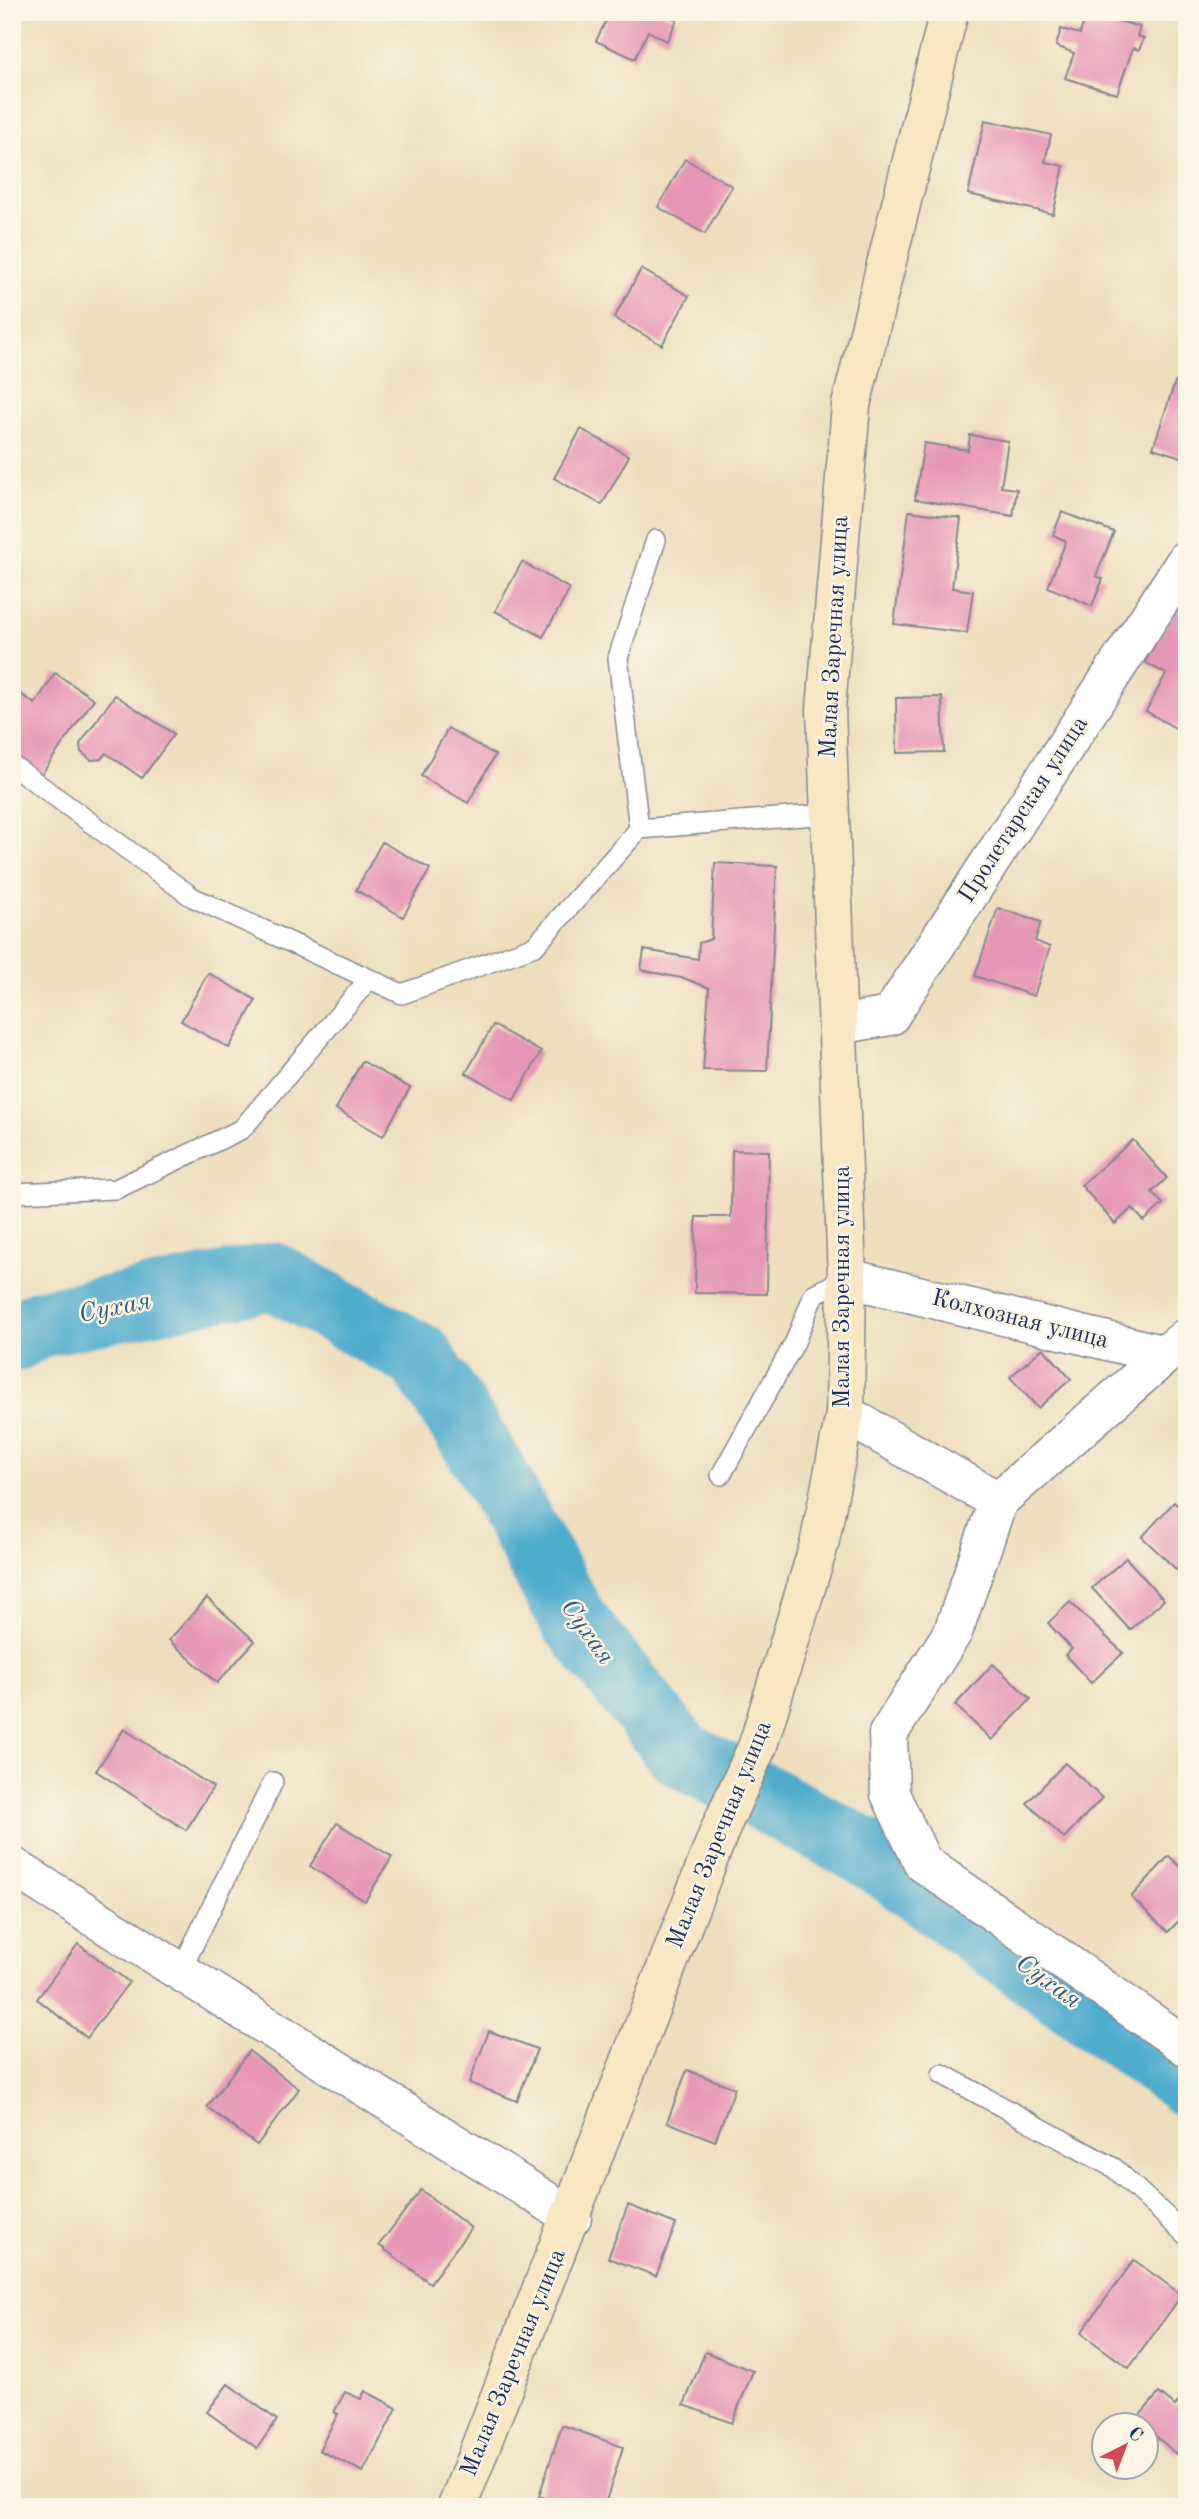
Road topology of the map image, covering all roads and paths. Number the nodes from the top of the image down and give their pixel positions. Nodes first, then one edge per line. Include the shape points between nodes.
1 (950, 12) edge
2 (656, 540) dead end
3 (1187, 559) edge
4 (12, 765) edge
5 (828, 814) junction
6 (639, 829) junction
7 (369, 979) junction
8 (838, 1025) junction
9 (12, 1194) edge
10 (847, 1278) junction
11 (1176, 1346) edge
12 (845, 1414) junction
13 (721, 1475) dead end
14 (998, 1501) junction
15 (273, 1782) dead end
16 (12, 1866) edge
17 (180, 1972) junction
18 (1187, 2047) edge
19 (942, 2074) dead end
20 (572, 2217) junction
21 (1187, 2236) edge
22 (457, 2507) edge

1 - 5 main road, Малая Заречная улица via 851,405 826,709
2 - 6 lane via 618,658
3 - 8 street, Пролетарская улица via 890,1016
4 - 7 lane via 192,897
5 - 6 lane
5 - 8 main road, Малая Заречная улица
6 - 7 lane via 535,946 402,994
7 - 9 lane via 242,1129 116,1189
8 - 10 main road, Малая Заречная улица
10 - 11 street, Колхозная улица
10 - 12 main road, Малая Заречная улица
10 - 13 lane via 814,1294 795,1342
11 - 14 street
12 - 14 street
12 - 20 main road, Малая Заречная улица via 819,1545 758,1745 721,1826
14 - 18 street via 953,1632 888,1734 890,1794 923,1863
15 - 17 lane
16 - 17 street
17 - 20 street
19 - 21 lane via 1114,2168
20 - 22 main road, Малая Заречная улица

